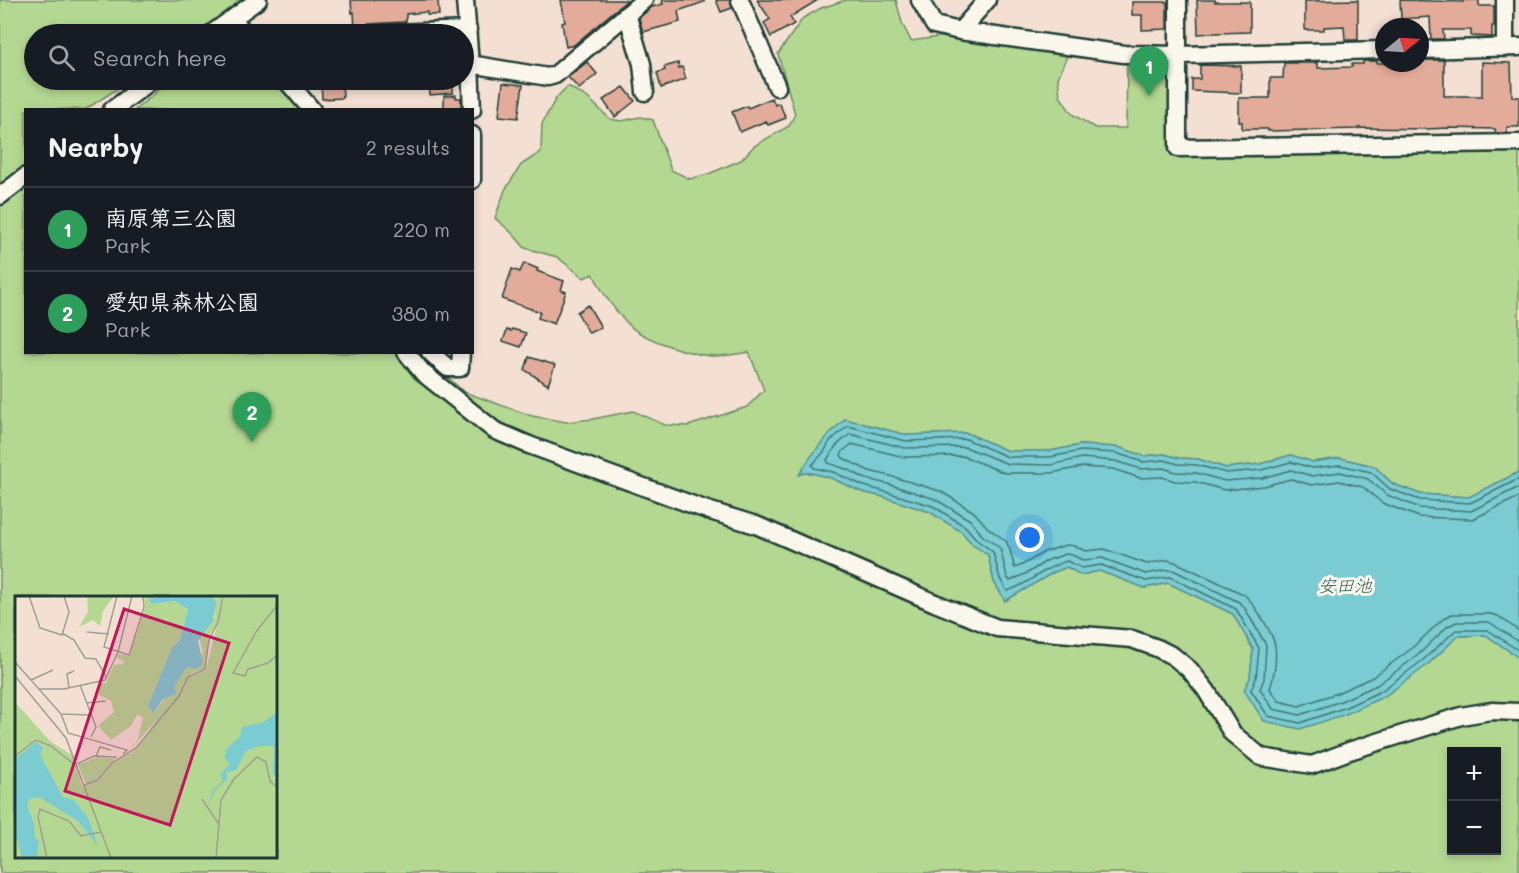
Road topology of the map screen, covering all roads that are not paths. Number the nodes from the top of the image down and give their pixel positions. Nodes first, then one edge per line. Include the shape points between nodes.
1 (258, 0) edge
2 (465, 0) edge
3 (740, 0) edge
4 (920, 0) edge
5 (987, 0) edge
6 (1178, 0) edge
7 (1505, 0) edge
8 (634, 6) edge
9 (232, 19) junction
10 (225, 24) edge
11 (237, 24) edge
12 (467, 24) edge
13 (960, 31) junction
14 (1512, 48) edge
15 (1375, 50) edge
16 (1429, 50) edge
17 (1179, 55) junction
18 (474, 65) edge
19 (777, 87) dead end
20 (139, 90) edge
21 (295, 90) edge
22 (471, 90) edge
23 (645, 92) dead end
24 (115, 108) edge
25 (310, 108) edge
26 (472, 108) edge
27 (1519, 143) edge
28 (24, 178) edge
29 (0, 196) edge
30 (408, 354) edge
31 (431, 354) edge
32 (461, 354) edge
33 (1519, 712) edge

1 - 9 street
2 - 12 street
3 - 19 street
4 - 13 street via 933,25
5 - 13 street
6 - 17 street
7 - 14 street
8 - 18 street via 555,75
8 - 23 street
9 - 10 street
9 - 11 street
13 - 17 street via 1124,54
14 - 16 street
15 - 17 street
17 - 27 street via 1178,148
20 - 24 street
21 - 25 street
22 - 26 street
28 - 29 street
30 - 33 street via 423,373 494,430 530,446 756,525 997,628 1132,639 1157,648 1190,670 1232,733 1261,757 1312,765 1461,716
31 - 32 street via 448,368 460,368

